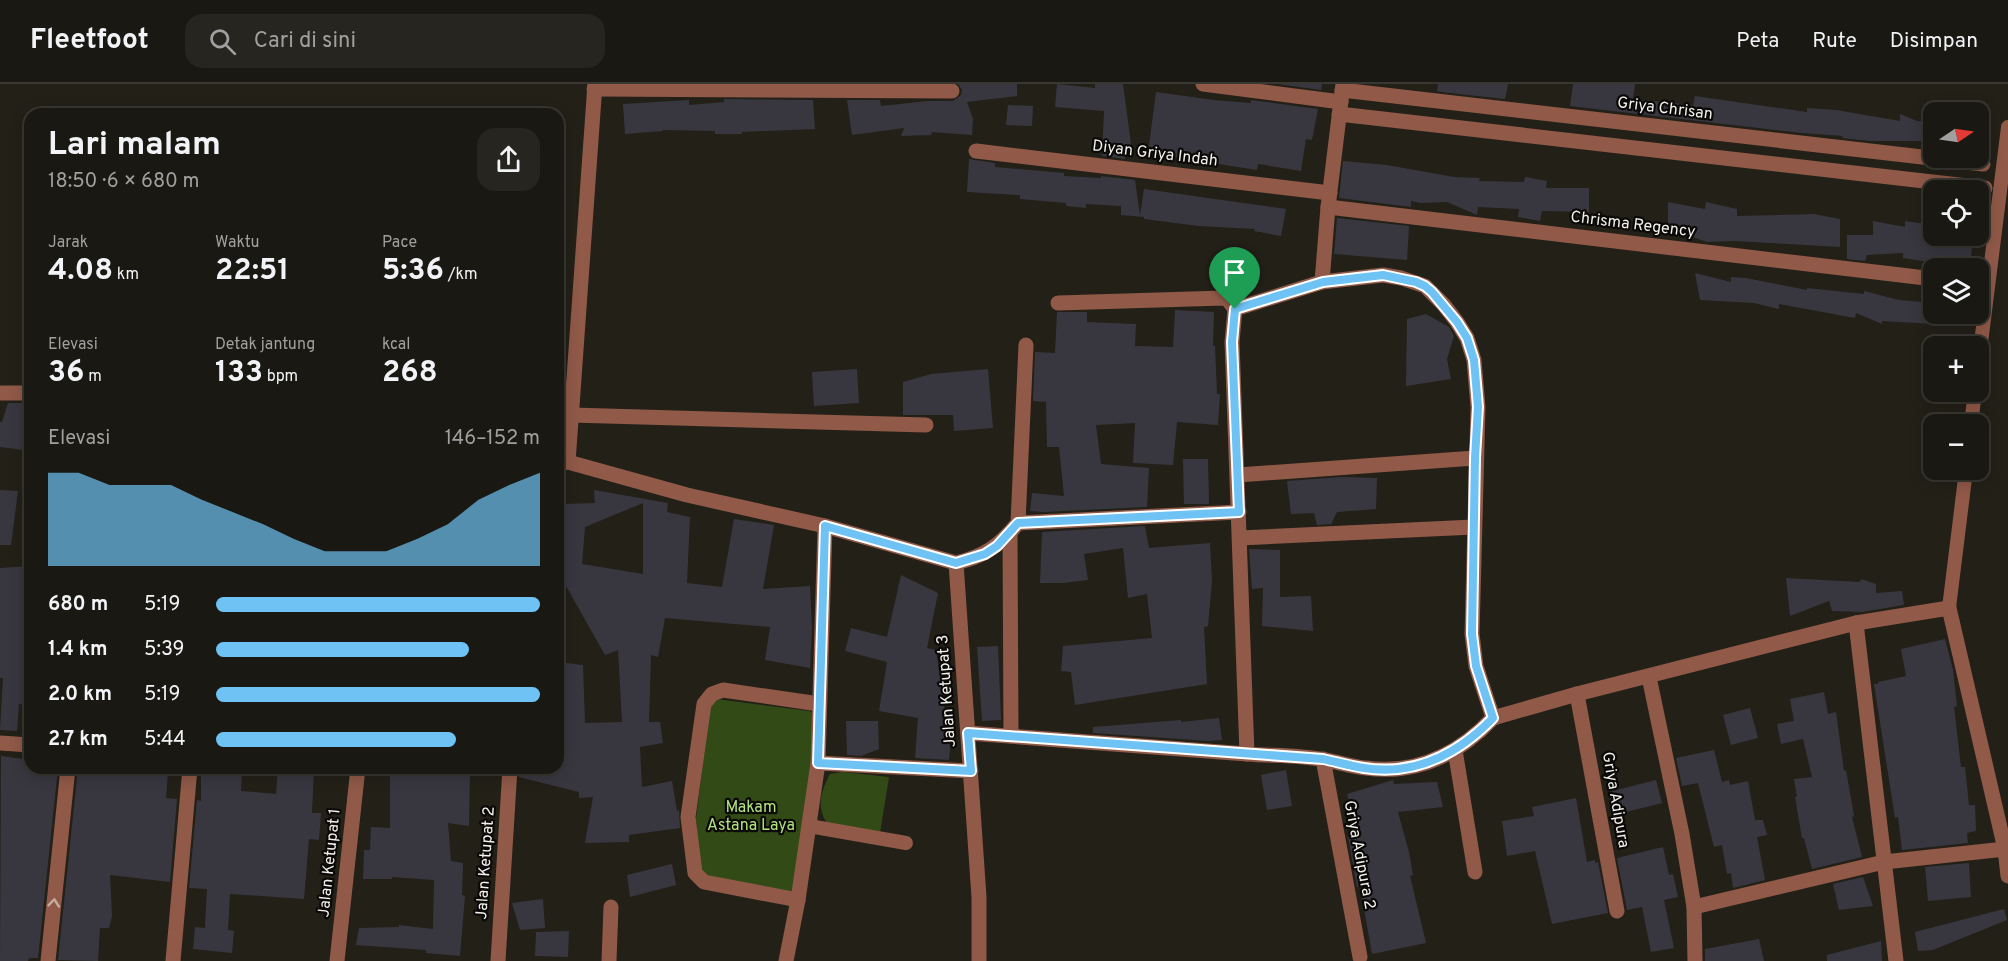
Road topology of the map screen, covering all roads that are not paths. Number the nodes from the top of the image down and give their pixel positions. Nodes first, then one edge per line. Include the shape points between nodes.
1 (1203, 84) edge
2 (594, 87) edge
3 (952, 91) dead end
4 (1341, 98) edge
5 (2008, 127) edge
6 (976, 151) dead end
7 (1923, 158) edge
8 (1928, 180) edge
9 (1329, 200) junction
10 (1923, 278) edge
11 (1323, 282) junction
12 (1058, 303) dead end
13 (1235, 309) junction
14 (1982, 336) edge
15 (1026, 345) dead end
16 (0, 393) edge
17 (24, 393) edge
18 (571, 415) junction
19 (926, 425) dead end
20 (564, 456) edge
21 (1475, 458) junction
22 (564, 462) edge
23 (1238, 475) junction
24 (1965, 480) edge
25 (1239, 512) junction
26 (825, 526) junction
27 (1474, 527) junction
28 (1014, 528) junction
29 (1240, 537) junction
30 (956, 563) junction
31 (1949, 608) junction
32 (1856, 623) junction
33 (1648, 677) junction
34 (1577, 694) junction
35 (819, 704) junction
36 (1493, 718) junction
37 (968, 733) junction
38 (1011, 736) junction
39 (0, 743) edge
40 (24, 745) edge
41 (1455, 750) junction
42 (1247, 754) junction
43 (1323, 759) junction
44 (818, 763) junction
45 (971, 771) junction
46 (67, 774) edge
47 (189, 774) edge
48 (357, 774) edge
49 (510, 774) edge
50 (809, 826) junction
51 (906, 843) dead end
52 (2007, 849) edge
53 (1884, 862) junction
54 (1475, 872) dead end
55 (2008, 876) edge
56 (798, 900) junction
57 (611, 907) dead end
58 (1694, 907) junction
59 (1617, 911) dead end
60 (1360, 957) dead end
61 (48, 961) edge
62 (173, 961) edge
63 (337, 961) edge
64 (498, 961) edge
65 (609, 961) edge
66 (786, 961) edge
67 (979, 961) edge
68 (1695, 961) edge
69 (1896, 961) edge

1 - 4 street
2 - 3 street
2 - 18 street
4 - 7 street, Griya Chrisan
4 - 8 street
4 - 9 street
5 - 14 lane
6 - 9 street, Diyan Griya Indah
9 - 10 street, Chrisma Regency
9 - 11 street
11 - 13 street
11 - 21 street via 1383,275 1401,278 1425,286 1444,305 1467,338 1474,360 1478,407
12 - 13 street via 1224,298
13 - 23 street via 1232,342
15 - 28 street
16 - 17 street
18 - 19 street
18 - 20 street
21 - 23 street
21 - 27 street
22 - 26 street
23 - 25 street
24 - 31 lane
25 - 28 street
25 - 29 street
26 - 30 street
26 - 35 street
27 - 29 street
27 - 36 street via 1473,648
28 - 30 street via 985,554
28 - 38 street
29 - 42 street
30 - 37 street, Jalan Ketupat 3
31 - 32 street
31 - 52 street
32 - 33 street
32 - 53 street
33 - 34 street
33 - 58 street
34 - 36 street
34 - 59 street, Griya Adipura
35 - 44 street
35 - 56 street via 723,690 708,697 688,817 695,873 704,882
36 - 41 street
37 - 38 street
37 - 45 street, Jalan Ketupat 3
38 - 42 street
39 - 40 street
41 - 43 street via 1403,769 1366,768
41 - 54 street
42 - 43 street
43 - 60 street, Griya Adipura 2
44 - 45 street
44 - 50 street
45 - 67 street, Jalan Ketupat 3
61 -> 46 street
47 - 62 street
48 - 63 street, Jalan Ketupat 1
49 - 64 street, Jalan Ketupat 2
50 - 51 lane
50 - 56 street
52 - 53 street
52 - 55 street
53 - 58 street
53 - 69 street
56 - 66 street
57 - 65 street
58 - 68 street

